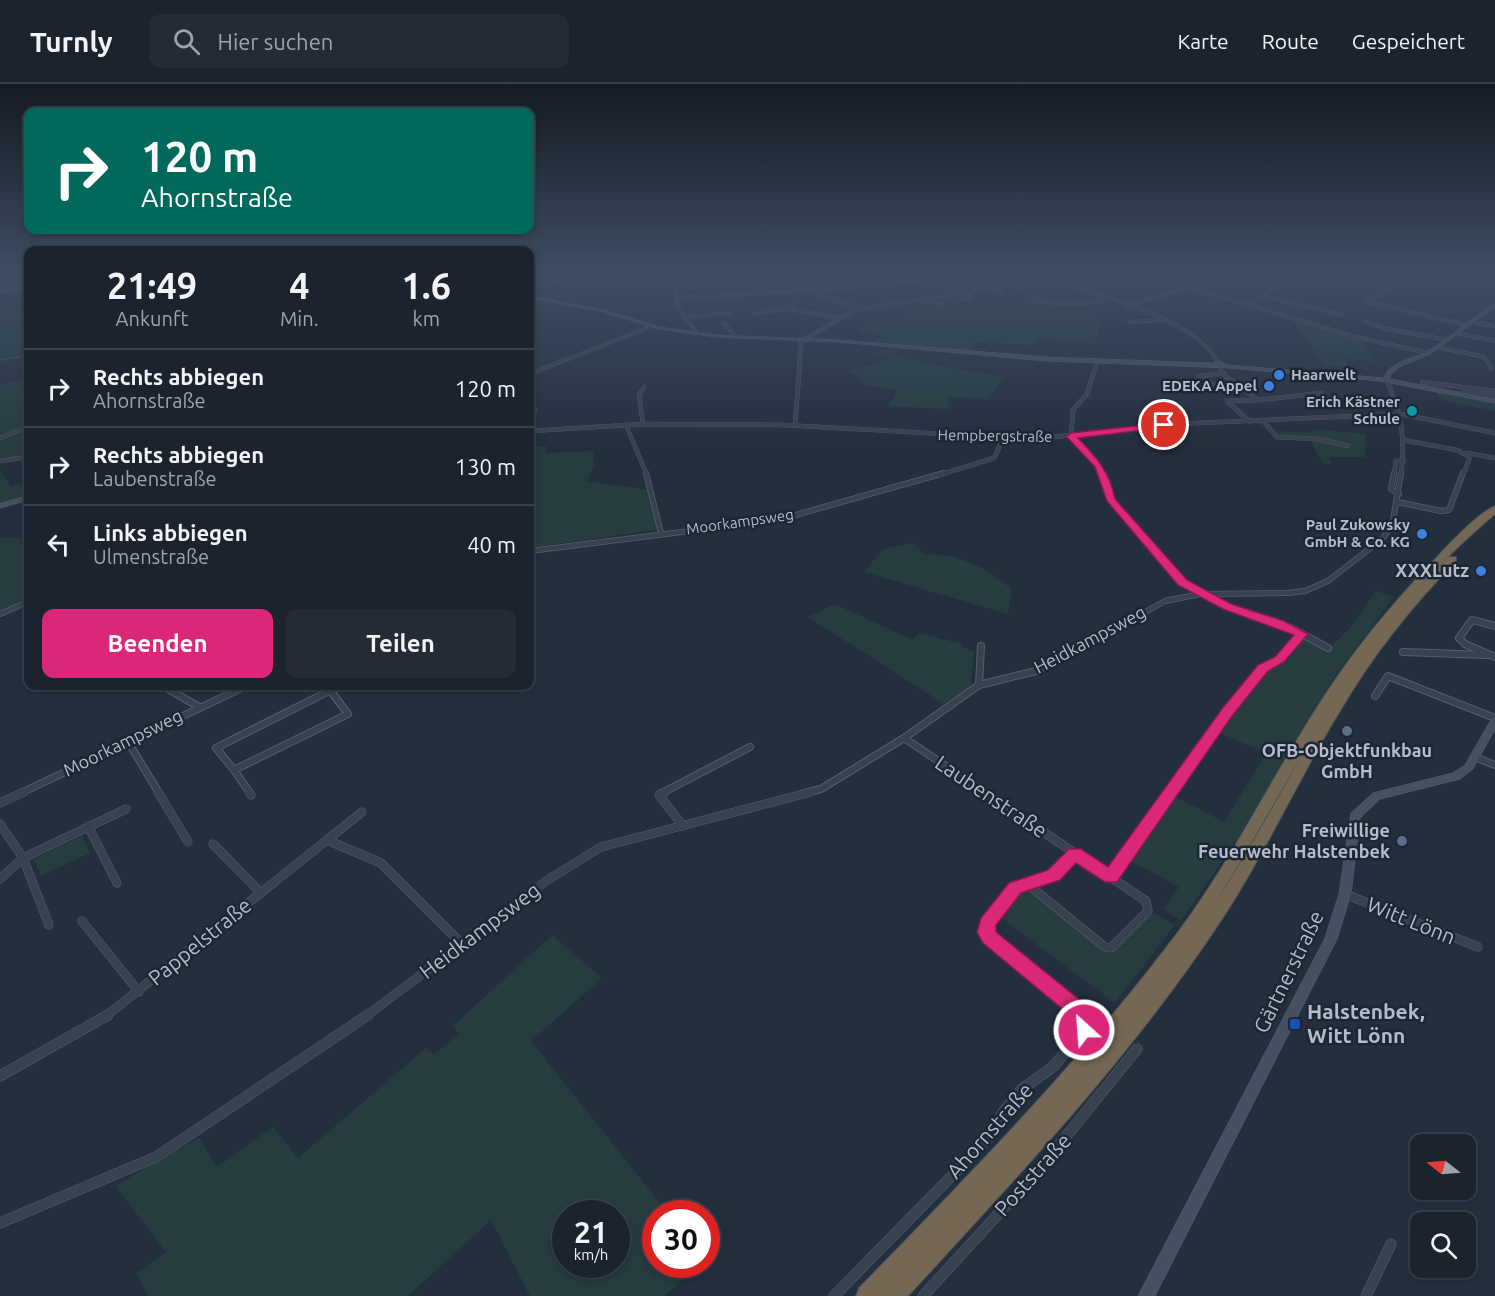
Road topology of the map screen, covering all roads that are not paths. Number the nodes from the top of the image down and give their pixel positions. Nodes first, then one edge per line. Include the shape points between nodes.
1 (643, 330) edge
2 (673, 330) edge
3 (695, 330) edge
4 (730, 330) edge
5 (824, 330) edge
6 (1182, 330) edge
7 (1331, 330) edge
8 (1393, 330) edge
9 (1460, 330) edge
10 (693, 333) junction
11 (1456, 333) junction
12 (736, 337) junction
13 (803, 339) junction
14 (1447, 340) junction
15 (1495, 341) edge
16 (1437, 347) junction
17 (1428, 353) junction
18 (1097, 362) junction
19 (1219, 368) junction
20 (1491, 369) dead end
21 (534, 372) edge
22 (1388, 380) junction
23 (1422, 382) dead end
24 (644, 387) dead end
25 (1242, 387) junction
26 (1221, 389) junction
27 (1209, 390) dead end
28 (1322, 393) dead end
29 (1461, 393) junction
30 (1495, 393) edge
31 (1258, 400) junction
32 (1495, 401) edge
33 (1401, 414) junction
34 (1264, 422) junction
35 (1250, 423) junction
36 (643, 424) junction
37 (626, 425) junction
38 (795, 425) junction
39 (24, 429) edge
40 (534, 430) edge
41 (1495, 433) edge
42 (1071, 436) junction
43 (0, 438) edge
44 (1003, 439) junction
45 (1324, 440) dead end
46 (1403, 440) junction
47 (1466, 453) junction
48 (24, 458) edge
49 (1495, 458) edge
50 (0, 461) edge
51 (24, 499) edge
52 (1398, 502) junction
53 (0, 506) edge
54 (1495, 508) edge
55 (1495, 518) edge
56 (661, 532) junction
57 (534, 549) edge
58 (1200, 594) junction
59 (24, 604) edge
60 (0, 614) edge
61 (1495, 626) edge
62 (1302, 634) junction
63 (981, 645) dead end
64 (1328, 648) dead end
65 (1403, 652) dead end
66 (1493, 656) edge
67 (979, 685) junction
68 (170, 690) edge
69 (237, 690) edge
70 (325, 690) edge
71 (330, 690) edge
72 (1375, 696) dead end
73 (199, 707) junction
74 (1495, 719) edge
75 (904, 738) junction
76 (128, 740) junction
77 (750, 747) dead end
78 (1477, 758) junction
79 (1495, 765) edge
80 (234, 770) junction
81 (251, 795) dead end
82 (0, 803) edge
83 (126, 809) dead end
84 (362, 812) dead end
85 (0, 824) edge
86 (88, 826) junction
87 (683, 826) junction
88 (327, 840) junction
89 (188, 842) dead end
90 (213, 844) dead end
91 (1075, 854) junction
92 (23, 858) junction
93 (1111, 877) junction
94 (0, 879) edge
95 (117, 883) dead end
96 (1026, 884) junction
97 (261, 892) junction
98 (1345, 894) junction
99 (82, 921) dead end
100 (49, 925) dead end
101 (462, 944) junction
102 (1478, 947) dead end
103 (139, 992) junction
104 (1137, 1049) dead end
105 (0, 1076) edge
106 (0, 1223) edge
107 (1391, 1244) dead end
108 (834, 1296) edge
109 (867, 1296) edge
110 (893, 1296) edge
111 (923, 1296) edge
112 (1146, 1296) edge
113 (1366, 1296) edge

1 - 21 street
2 - 10 main road
3 - 10 street
4 - 12 street
5 - 13 street
6 - 19 street via 1199,337 1218,357
7 - 17 street
8 - 14 street
9 - 11 main road
10 - 12 main road
11 - 14 main road
11 - 15 street
12 - 13 main road
13 - 18 main road
13 - 38 street
14 - 16 main road
16 - 17 main road
16 - 20 street via 1484,357
17 - 22 main road via 1392,369
18 - 19 main road
18 - 42 street via 1088,394 1072,410
19 - 22 main road
19 - 25 street
19 - 26 street via 1198,376
22 - 29 main road
22 - 33 street, Heidkampsweg
23 - 30 street
24 - 36 street via 639,395
25 - 26 street
25 - 31 street
26 - 27 street
28 - 31 street
29 - 30 street
29 - 32 main road
31 - 35 street via 1227,401
33 - 34 street, Hempbergstraße
33 - 41 street, Hempbergstraße
33 - 46 street, Heidkampsweg
34 - 35 street, Hempbergstraße
34 - 45 street via 1278,437
35 - 42 street, Hempbergstraße via 1176,424
36 - 37 street, Hempbergstraße
36 - 38 street, Hempbergstraße
37 - 40 street, Hempbergstraße
37 - 56 street via 650,483
38 - 44 street, Hempbergstraße
39 - 43 street
42 - 44 street, Hempbergstraße
42 - 58 street via 1099,466 1110,499 1176,576
44 - 56 street, Moorkampsweg via 994,458 878,494 778,520
46 - 47 street
46 - 52 street, Heidkampsweg
47 - 49 street
47 - 52 street via 1470,457 1449,510
48 - 50 street
51 - 53 main road
52 - 58 street, Heidkampsweg via 1388,533 1317,587 1287,593
54 - 109 highway via 1425,576 1353,663 1250,837 1186,933 1143,988 997,1159
55 - 110 highway via 1420,593 1362,668 1261,844 1180,964 1024,1154
56 - 57 street, Moorkampsweg
58 - 62 street
58 - 67 street, Heidkampsweg via 1155,605 1036,671
59 - 60 street
61 - 66 street via 1472,620 1459,638
62 - 64 street
62 - 93 street via 1279,660 1263,668 1227,713
63 - 67 street
65 - 66 street
67 - 75 street, Heidkampsweg
68 - 73 street
69 - 73 street, Moorkampsweg
70 - 80 street via 216,748
71 - 80 street via 348,714
72 - 74 street via 1388,676
73 - 76 street, Moorkampsweg
74 - 78 main road, Gärtnerstraße
75 - 87 street, Heidkampsweg via 821,789
75 - 91 street, Laubenstraße
76 - 82 street, Moorkampsweg
76 - 89 street
77 - 87 street via 659,795
78 - 79 street
78 - 98 main road, Gärtnerstraße via 1456,776 1377,796 1362,808 1355,816
80 - 81 street
83 - 86 street
84 - 88 street, Pappelstraße
85 - 92 street
86 - 92 street
86 - 95 street
87 - 101 street, Heidkampsweg via 621,841 581,858
88 - 97 street, Pappelstraße
88 - 101 street via 381,863
90 - 97 street, Pappelstraße
91 - 93 street, Laubenstraße
91 - 96 street, Ahornstraße via 1054,875
92 - 94 street
92 - 100 street
93 - 96 street, Laubenstraße via 1149,906 1149,911 1111,948
96 - 108 street, Ahornstraße via 1015,888 988,923 986,932 1079,1011 1084,1030 1053,1066 1022,1089 1003,1112 990,1137
97 - 103 street, Pappelstraße
98 - 102 street, Witt Lönn
98 - 112 main road, Gärtnerstraße via 1332,939
99 - 103 street, Pappelstraße
101 - 106 street, Heidkampsweg via 345,1032 156,1157
103 - 105 street, Pappelstraße via 101,1020
104 - 111 street, Poststraße via 1038,1171
107 - 113 street

